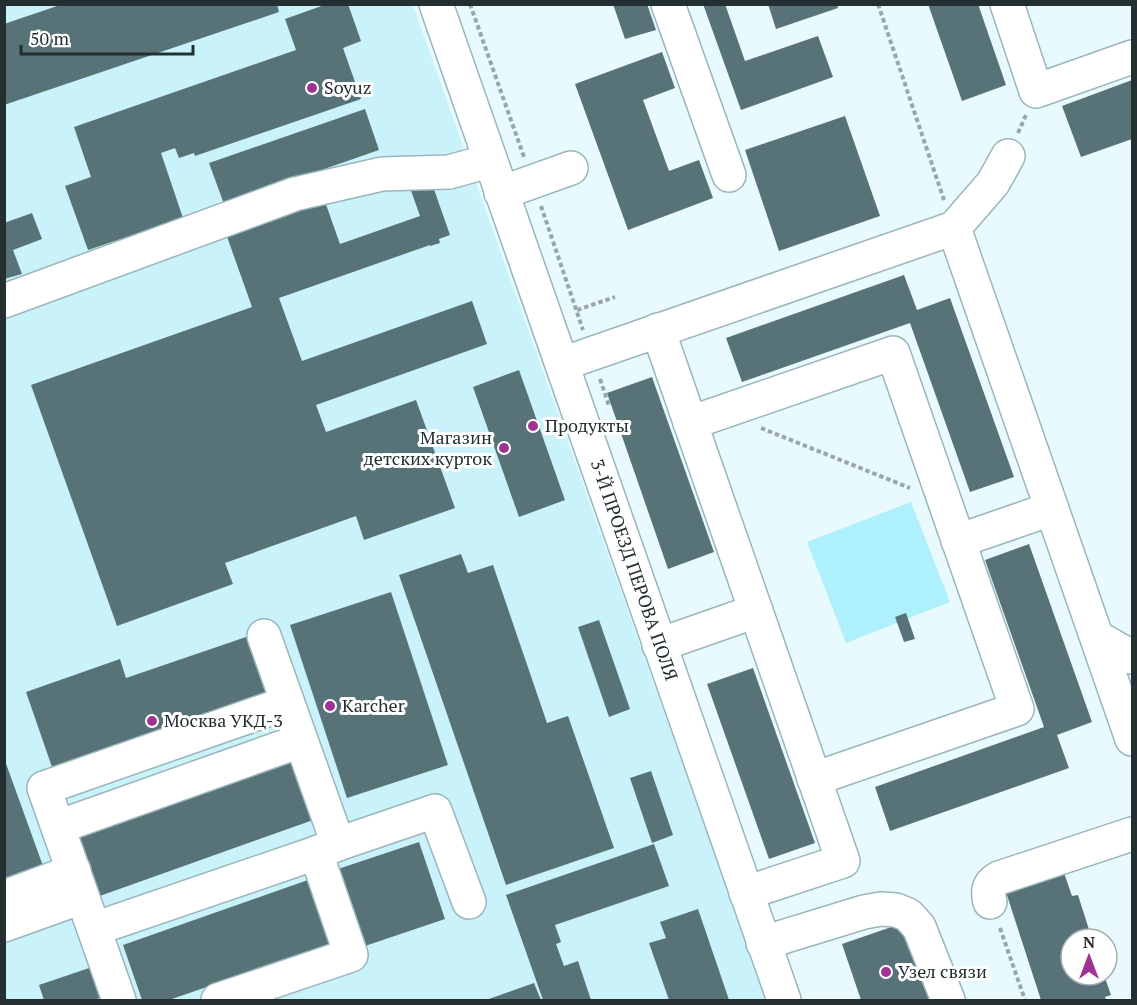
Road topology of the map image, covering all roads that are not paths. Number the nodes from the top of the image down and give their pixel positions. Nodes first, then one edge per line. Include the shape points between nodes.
1 (436, 4) edge
2 (668, 4) edge
3 (1007, 4) edge
4 (1132, 57) edge
5 (1008, 156) road end
6 (489, 161) junction
7 (571, 168) dead end
8 (729, 175) dead end
9 (501, 193) junction
10 (954, 228) junction
11 (4, 301) edge
12 (658, 330) junction
13 (562, 364) junction
14 (690, 423) junction
15 (1051, 509) junction
16 (958, 541) junction
17 (756, 611) junction
18 (264, 636) dead end
19 (1098, 638) junction
20 (659, 645) junction
21 (1132, 657) edge
22 (287, 703) junction
23 (1132, 739) edge
24 (300, 741) junction
25 (814, 779) junction
26 (58, 827) junction
27 (1132, 834) edge
28 (327, 848) junction
29 (78, 884) junction
30 (746, 893) junction
31 (4, 897) edge
32 (469, 902) dead end
33 (990, 902) road end
34 (4, 925) edge
35 (94, 929) junction
36 (763, 943) junction
37 (119, 1000) edge
38 (218, 1000) edge
39 (784, 1000) edge
40 (948, 1000) edge

1 - 6 street, 3-Й ПРОЕЗД ПЕРОВА ПОЛЯ
2 - 8 street
3 - 4 street via 1036,91
5 - 10 street via 993,183
6 - 9 street, 3-Й ПРОЕЗД ПЕРОВА ПОЛЯ
6 - 11 street via 449,172 382,174 295,194
7 - 9 street
9 - 13 street, 3-Й ПРОЕЗД ПЕРОВА ПОЛЯ
10 - 12 street
10 - 15 street
12 - 13 street
12 - 14 street
13 - 20 street, 3-Й ПРОЕЗД ПЕРОВА ПОЛЯ
14 - 16 street via 892,353
14 - 17 street
15 - 16 street
15 - 19 street
16 - 25 street via 1017,709
17 - 20 street
17 - 25 street
18 - 22 street
19 - 21 street
19 - 23 street
20 - 30 street, 3-Й ПРОЕЗД ПЕРОВА ПОЛЯ
22 - 24 street
22 - 26 street via 44,788
24 - 26 street
24 - 28 street
25 - 30 street via 843,861
26 - 29 street
27 - 33 street via 999,878 989,888
28 - 32 street via 435,811
28 - 35 street
28 - 38 street via 351,955
29 - 31 street
29 - 34 street
29 - 35 street
30 - 36 street, 3-Й ПРОЕЗД ПЕРОВА ПОЛЯ
35 - 37 street
36 - 39 street, 3-Й ПРОЕЗД ПЕРОВА ПОЛЯ
36 - 40 street via 864,912 896,910 908,915 919,927

